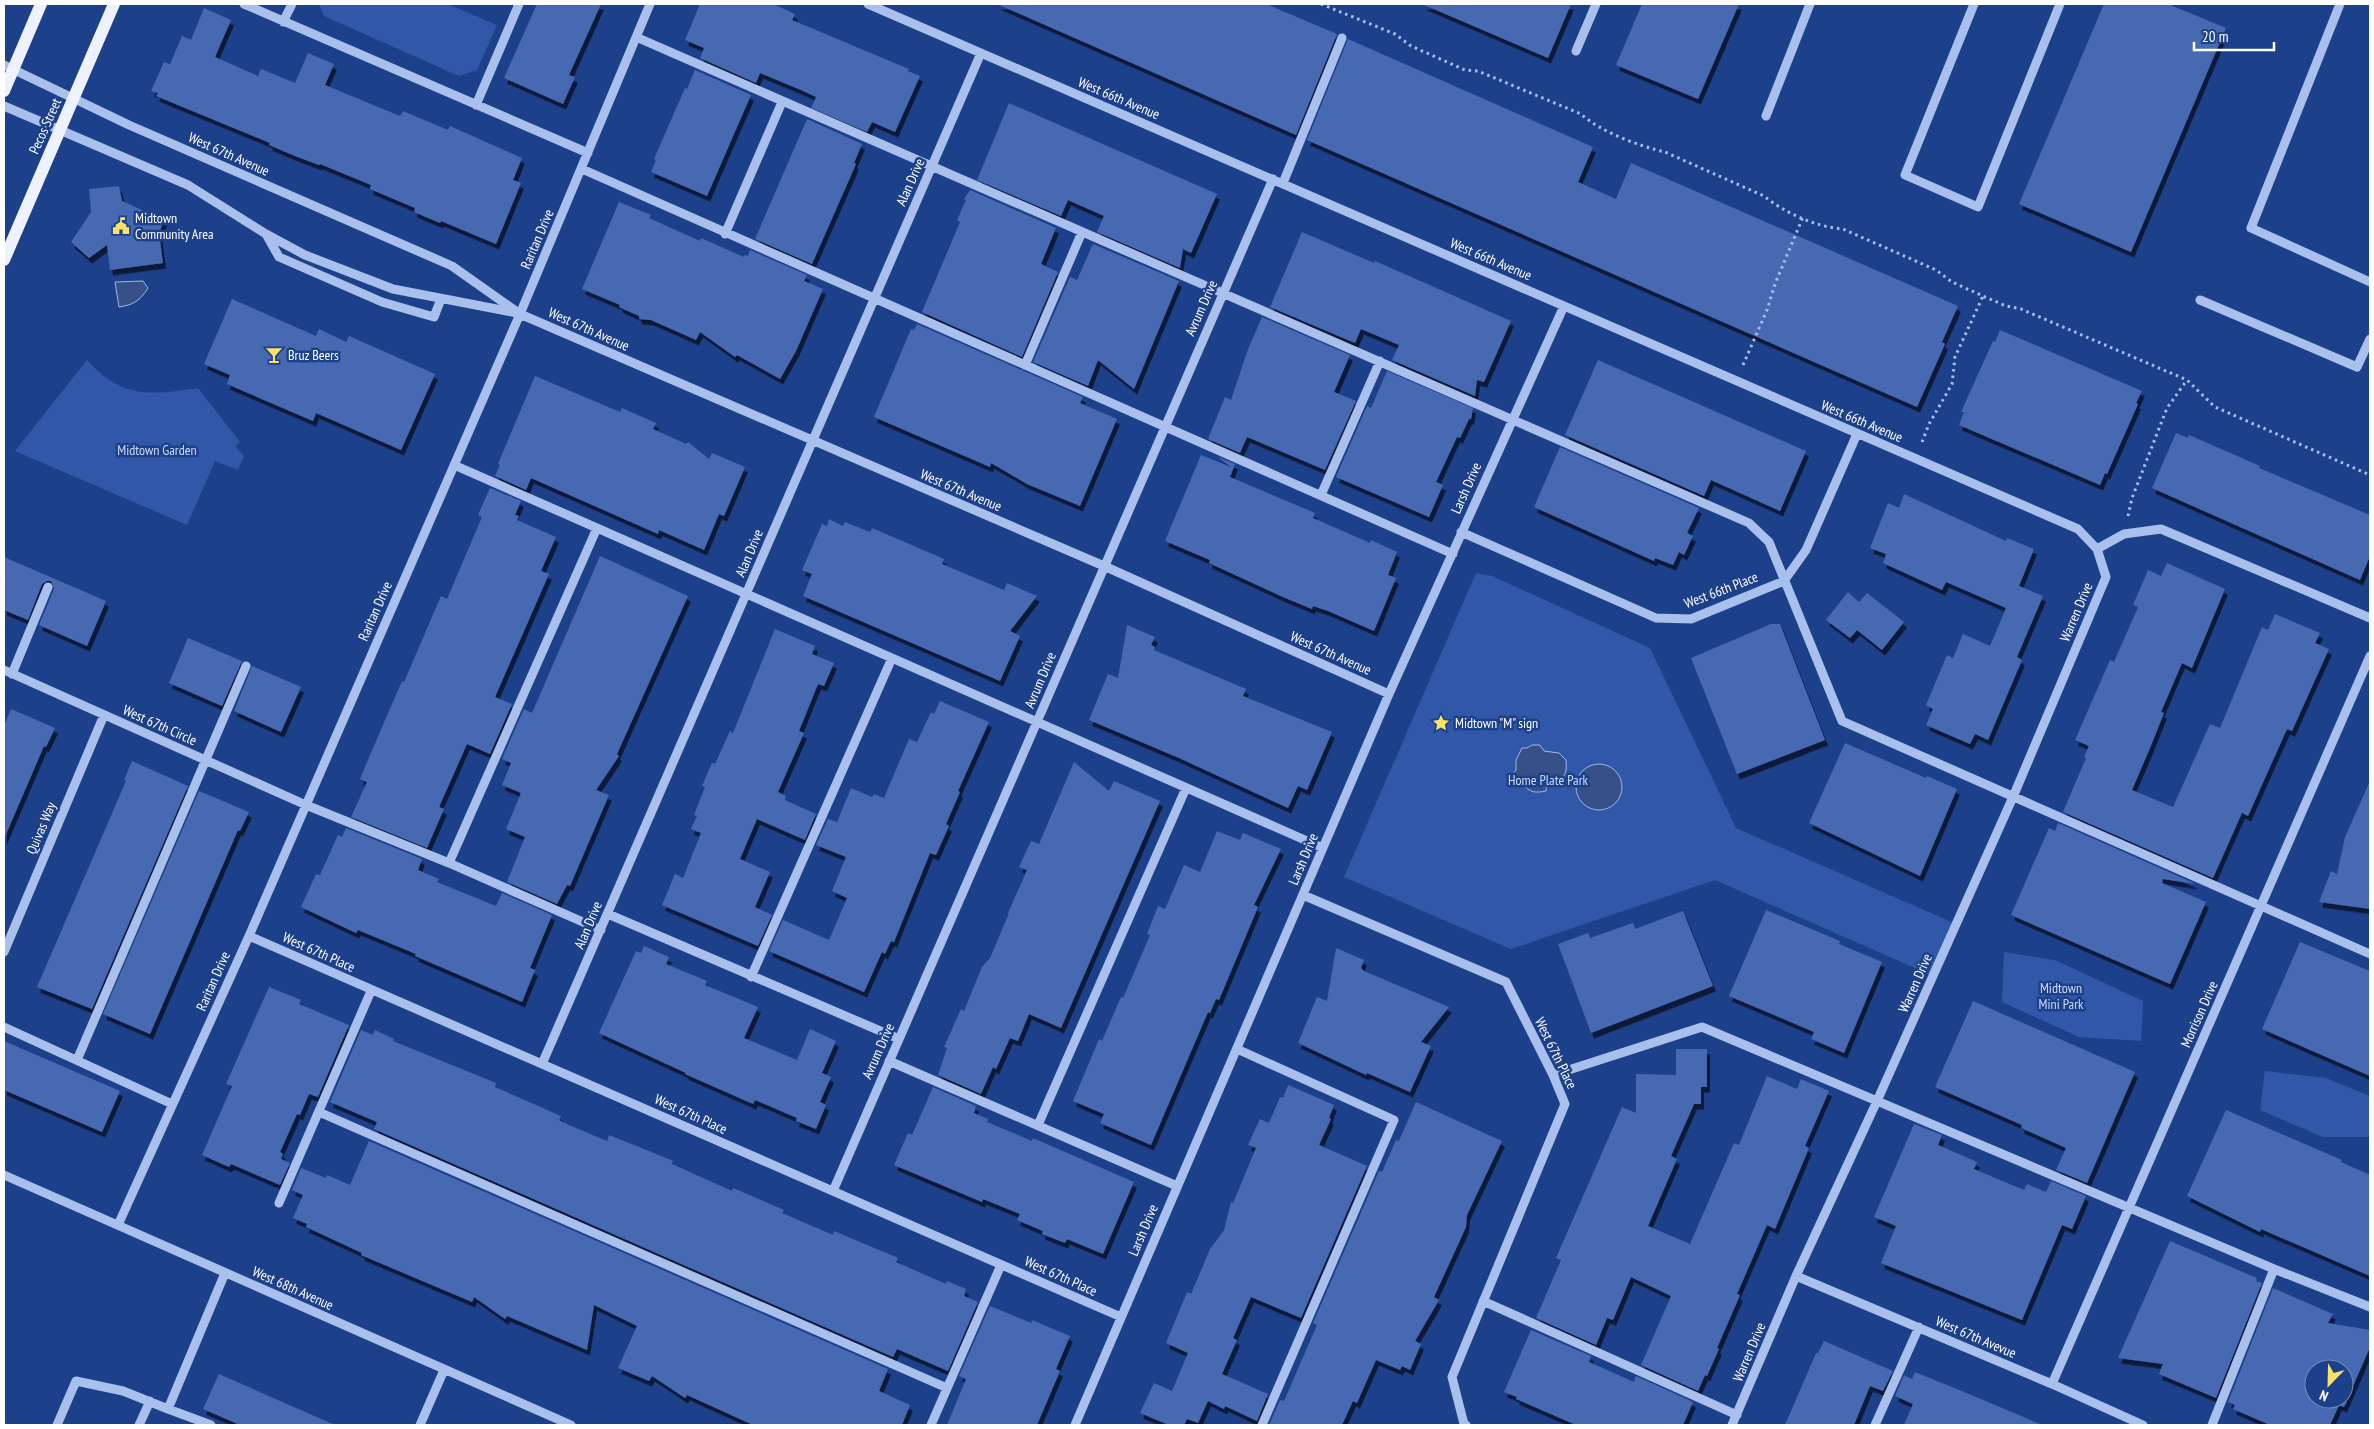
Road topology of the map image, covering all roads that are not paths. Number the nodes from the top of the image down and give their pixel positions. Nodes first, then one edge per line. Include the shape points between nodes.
1 (41, 4) edge
2 (114, 4) edge
3 (244, 4) edge
4 (292, 4) edge
5 (519, 4) edge
6 (650, 4) edge
7 (868, 4) edge
8 (1596, 4) edge
9 (1810, 4) edge
10 (1974, 4) edge
11 (2060, 4) edge
12 (2340, 4) edge
13 (283, 22) junction
14 (636, 37) junction
15 (1342, 38) dead end
16 (1576, 51) dead end
17 (981, 53) junction
18 (8, 67) edge
19 (4, 91) edge
20 (74, 98) junction
21 (782, 102) junction
22 (476, 105) junction
23 (4, 106) edge
24 (1766, 116) dead end
25 (60, 130) junction
26 (588, 153) junction
27 (932, 168) junction
28 (582, 169) junction
29 (1273, 179) junction
30 (1283, 184) junction
31 (1082, 232) junction
32 (266, 234) junction
33 (725, 234) junction
34 (4, 260) edge
35 (2370, 282) edge
36 (1224, 292) junction
37 (441, 299) junction
38 (874, 299) junction
39 (2200, 300) dead end
40 (1564, 306) junction
41 (520, 314) junction
42 (2370, 339) edge
43 (1380, 361) junction
44 (1025, 365) junction
45 (1513, 418) junction
46 (1164, 426) junction
47 (1857, 434) junction
48 (812, 442) junction
49 (454, 465) junction
50 (1321, 495) junction
51 (597, 528) junction
52 (1461, 532) junction
53 (2097, 548) junction
54 (1453, 554) junction
55 (1104, 566) junction
56 (1784, 581) junction
57 (48, 587) dead end
58 (746, 594) junction
59 (2370, 618) edge
60 (2370, 656) edge
61 (892, 658) junction
62 (246, 666) dead end
63 (8, 672) edge
64 (1389, 694) junction
65 (104, 715) junction
66 (1037, 722) junction
67 (205, 760) junction
68 (1186, 788) junction
69 (2012, 797) junction
70 (306, 805) junction
71 (1323, 848) junction
72 (449, 863) junction
73 (1302, 895) junction
74 (2262, 906) junction
75 (608, 914) junction
76 (601, 930) junction
77 (249, 936) junction
78 (4, 952) edge
79 (2370, 954) edge
80 (751, 977) junction
81 (372, 991) junction
82 (4, 1027) edge
83 (899, 1039) junction
84 (1236, 1049) junction
85 (77, 1060) junction
86 (888, 1061) junction
87 (542, 1064) junction
88 (1553, 1076) junction
89 (1878, 1101) junction
90 (172, 1104) junction
91 (319, 1112) junction
92 (1038, 1125) junction
93 (4, 1175) edge
94 (1177, 1186) junction
95 (833, 1191) junction
96 (279, 1203) dead end
97 (2129, 1207) junction
98 (118, 1225) junction
99 (1001, 1265) junction
100 (2274, 1269) junction
101 (225, 1273) junction
102 (1796, 1276) junction
103 (1483, 1301) junction
104 (2370, 1307) edge
105 (1121, 1317) junction
106 (1918, 1327) junction
107 (444, 1370) junction
108 (2052, 1384) junction
109 (947, 1388) junction
110 (150, 1401) junction
111 (168, 1409) junction
112 (1737, 1415) junction
113 (57, 1425) edge
114 (139, 1425) edge
115 (211, 1425) edge
116 (420, 1425) edge
117 (571, 1425) edge
118 (932, 1425) edge
119 (1075, 1425) edge
120 (1262, 1425) edge
121 (1466, 1425) edge
122 (1732, 1425) edge
123 (1874, 1425) edge
124 (2143, 1425) edge
125 (2212, 1425) edge

1 - 18 main road
2 - 20 main road, Pecos Street
3 - 13 street
4 - 13 street
5 - 22 street
6 - 14 street, Raritan Drive
7 - 17 street, West 66th Avenue
8 - 16 street
9 - 24 street
10 - 11 street via 1905,175 1978,207
12 - 35 street via 2251,228
13 - 22 street
14 - 21 street
14 - 26 street, Raritan Drive
15 - 30 street
17 - 27 street, Alan Drive
17 - 29 street, West 66th Avenue
18 - 19 main road
18 - 20 street, West 67th Avenue
20 - 25 main road, Pecos Street
20 - 41 street, West 67th Avenue via 452,266
21 - 27 street
21 - 33 street
22 - 26 street
23 - 25 street, West 67th Avenue
25 - 32 street, West 67th Avenue via 188,185
25 - 34 main road, Pecos Street
26 - 28 street, Raritan Drive
27 - 31 street
27 - 38 street, Alan Drive
28 - 33 street
28 - 41 street, Raritan Drive
29 - 30 street, West 66th Avenue
29 - 36 street, Avrum Drive
30 - 40 street, West 66th Avenue
31 - 36 street
31 - 44 street
32 - 37 street, West 67th Avenue via 305,255 393,289
32 - 37 street via 279,257 382,302 434,317
33 - 38 street
36 - 43 street
36 - 46 street, Avrum Drive
37 - 41 street, West 67th Avenue
38 - 44 street
38 - 48 street, Alan Drive
39 - 42 street via 2357,367
40 - 45 street, Larsh Drive
40 - 47 street, West 66th Avenue
41 - 48 street, West 67th Avenue
41 - 49 street, Raritan Drive
43 - 45 street
43 - 50 street
44 - 46 street
45 - 52 street, Larsh Drive
45 - 56 street via 1749,523 1769,542
46 - 50 street
46 - 55 street, Avrum Drive
47 - 53 street, West 66th Avenue via 2078,529
47 - 56 street via 1806,550
48 - 55 street, West 67th Avenue
48 - 58 street, Alan Drive
49 - 51 street
49 - 70 street, Raritan Drive
50 - 54 street
51 - 58 street
51 - 72 street
52 - 54 street, Larsh Drive
52 - 56 street, West 66th Place via 1656,618 1692,619
53 - 59 street via 2124,534 2161,529
53 - 69 street, Warren Drive via 2106,577
54 - 64 street, Larsh Drive
55 - 64 street, West 67th Avenue
55 - 66 street, Avrum Drive
56 - 69 street via 1842,720
57 - 63 street
58 - 61 street
58 - 75 street, Alan Drive
60 - 74 street, Morrison Drive
61 - 66 street
61 - 80 street
62 - 67 street
63 - 65 street, West 67th Circle
64 - 71 street, Larsh Drive
65 - 67 street, West 67th Circle
65 - 78 street, Quivas Way
66 - 68 street
66 - 83 street, Avrum Drive
67 - 70 street, West 67th Circle
67 - 85 street
68 - 71 street
68 - 92 street
69 - 74 street
69 - 89 street, Warren Drive
70 - 72 street, West 67th Circle
70 - 77 street, Raritan Drive
71 - 73 street, Larsh Drive
72 - 76 street, West 67th Circle
73 - 84 street, Larsh Drive
73 - 88 street, West 67th Place via 1506,982
74 - 79 street
74 - 97 street, Morrison Drive
75 - 76 street, Alan Drive
75 - 80 street
76 - 87 street, Alan Drive
77 - 81 street, West 67th Place
77 - 90 street, Raritan Drive
80 - 83 street
81 - 87 street, West 67th Place
81 - 91 street
82 - 85 street
83 - 86 street, Avrum Drive
84 - 94 street, Larsh Drive
84 - 120 street via 1394,1120
85 - 90 street
86 - 92 street
86 - 95 street, Avrum Drive
87 - 95 street, West 67th Place
88 - 89 street via 1702,1026
88 - 103 street, West 67th Place via 1565,1104
89 - 97 street
89 - 102 street, Warren Drive
90 - 98 street, Raritan Drive
91 - 96 street
91 - 109 street
92 - 94 street
93 - 98 street, West 68th Avenue
94 - 105 street, Larsh Drive
95 - 99 street, West 67th Place
97 - 100 street
97 - 108 street, Morrison Drive
98 - 101 street, West 68th Avenue
99 - 105 street, West 67th Place
99 - 109 street
100 - 104 street
100 - 125 street
101 - 107 street, West 68th Avenue
101 - 111 street
102 - 106 street, West 67th Avevue
102 - 112 street, Warren Drive
103 - 112 street
103 - 121 street, West 67th Place via 1452,1377
105 - 119 street, Larsh Drive
106 - 108 street, West 67th Avevue
106 - 123 street
107 - 116 street
107 - 117 street, West 68th Avenue
108 - 124 street, West 67th Avevue
109 - 118 street
110 - 111 street
110 - 113 street via 124,1391 76,1381
110 - 114 street
111 - 115 street
112 - 122 street, Warren Drive

